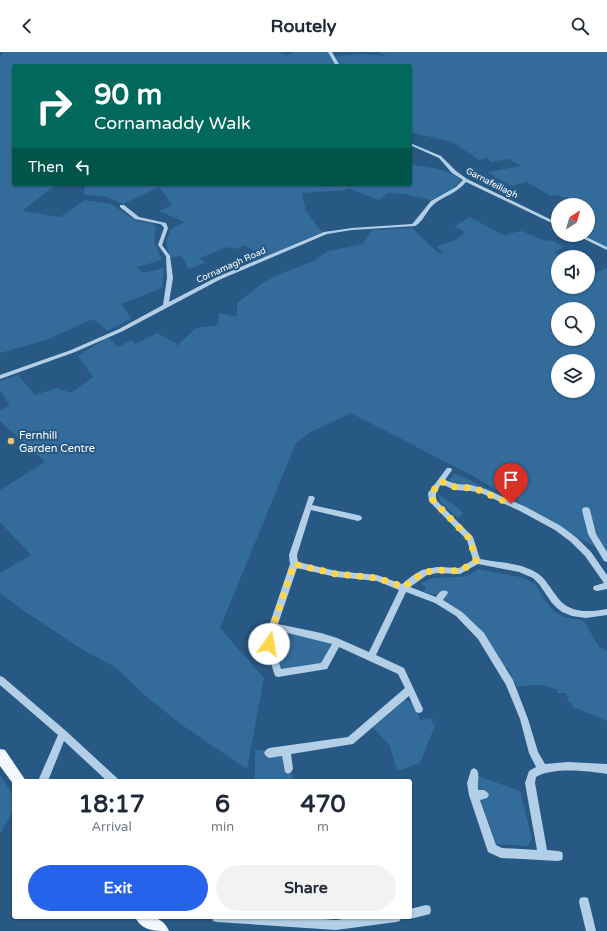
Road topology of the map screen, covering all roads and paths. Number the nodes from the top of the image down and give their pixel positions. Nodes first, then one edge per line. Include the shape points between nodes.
1 (330, 52) edge
2 (337, 64) edge
3 (412, 145) edge
4 (465, 180) junction
5 (122, 206) dead end
6 (551, 222) edge
7 (592, 242) edge
8 (607, 249) edge
9 (166, 306) junction
10 (0, 377) edge
11 (449, 470) dead end
12 (440, 481) junction
13 (311, 498) dead end
14 (308, 507) junction
15 (586, 510) dead end
16 (358, 518) dead end
17 (607, 559) edge
18 (476, 561) junction
19 (294, 564) junction
20 (607, 581) edge
21 (607, 586) edge
22 (404, 587) junction
23 (597, 588) dead end
24 (444, 593) dead end
25 (438, 601) junction
26 (607, 612) edge
27 (273, 626) junction
28 (337, 642) junction
29 (371, 657) junction
30 (0, 680) edge
31 (410, 689) junction
32 (419, 709) dead end
33 (63, 734) junction
34 (286, 751) junction
35 (269, 753) dead end
36 (0, 755) edge
37 (607, 768) edge
38 (288, 769) dead end
39 (542, 769) junction
40 (474, 772) dead end
41 (18, 779) edge
42 (44, 779) edge
43 (112, 779) edge
44 (474, 795) junction
45 (484, 795) dead end
46 (543, 855) junction
47 (558, 856) dead end
48 (584, 902) dead end
49 (426, 910) dead end
50 (412, 914) edge
51 (146, 919) edge
52 (282, 919) edge
53 (381, 919) edge
54 (162, 931) edge
55 (590, 931) edge

1 - 2 street
3 - 4 street, Garnafeiliagh via 440,157
4 - 6 street, Garnafeiliagh
4 - 9 street, Cornamagh Road via 432,203 418,223 326,233 219,278
5 - 9 street via 137,218 164,224 166,228 160,244 168,256 170,272
7 - 8 street
9 - 10 street, Cornamagh Road via 121,330 73,351
11 - 12 street
12 - 18 street via 432,493 432,499 470,539
12 - 20 street via 455,487 478,489 558,528 588,554
13 - 14 street
14 - 16 street
14 - 19 street via 293,555
15 - 17 street via 592,534
18 - 22 street via 460,571 426,572
18 - 26 street via 523,570 535,575 557,604 569,611 590,615
19 - 22 street via 336,574 377,578
19 - 27 street
21 - 23 street
22 - 25 street
22 - 29 street
24 - 25 street
25 - 39 street via 464,619 493,654 510,683
27 - 28 street
27 - 28 street via 269,644 275,673 324,666
28 - 29 street
29 - 31 street via 401,671
30 - 33 street
31 - 32 street
31 - 34 street via 350,742
33 - 42 street
33 - 43 street
34 - 35 street
34 - 38 street
36 - 41 main road
37 - 39 street via 573,766
39 - 46 street via 534,772 530,783
40 - 44 street
44 - 45 street
44 - 46 street via 492,848 501,853
46 - 47 street
48 - 55 street
49 - 50 street
51 - 54 main road
52 - 53 street via 336,925

